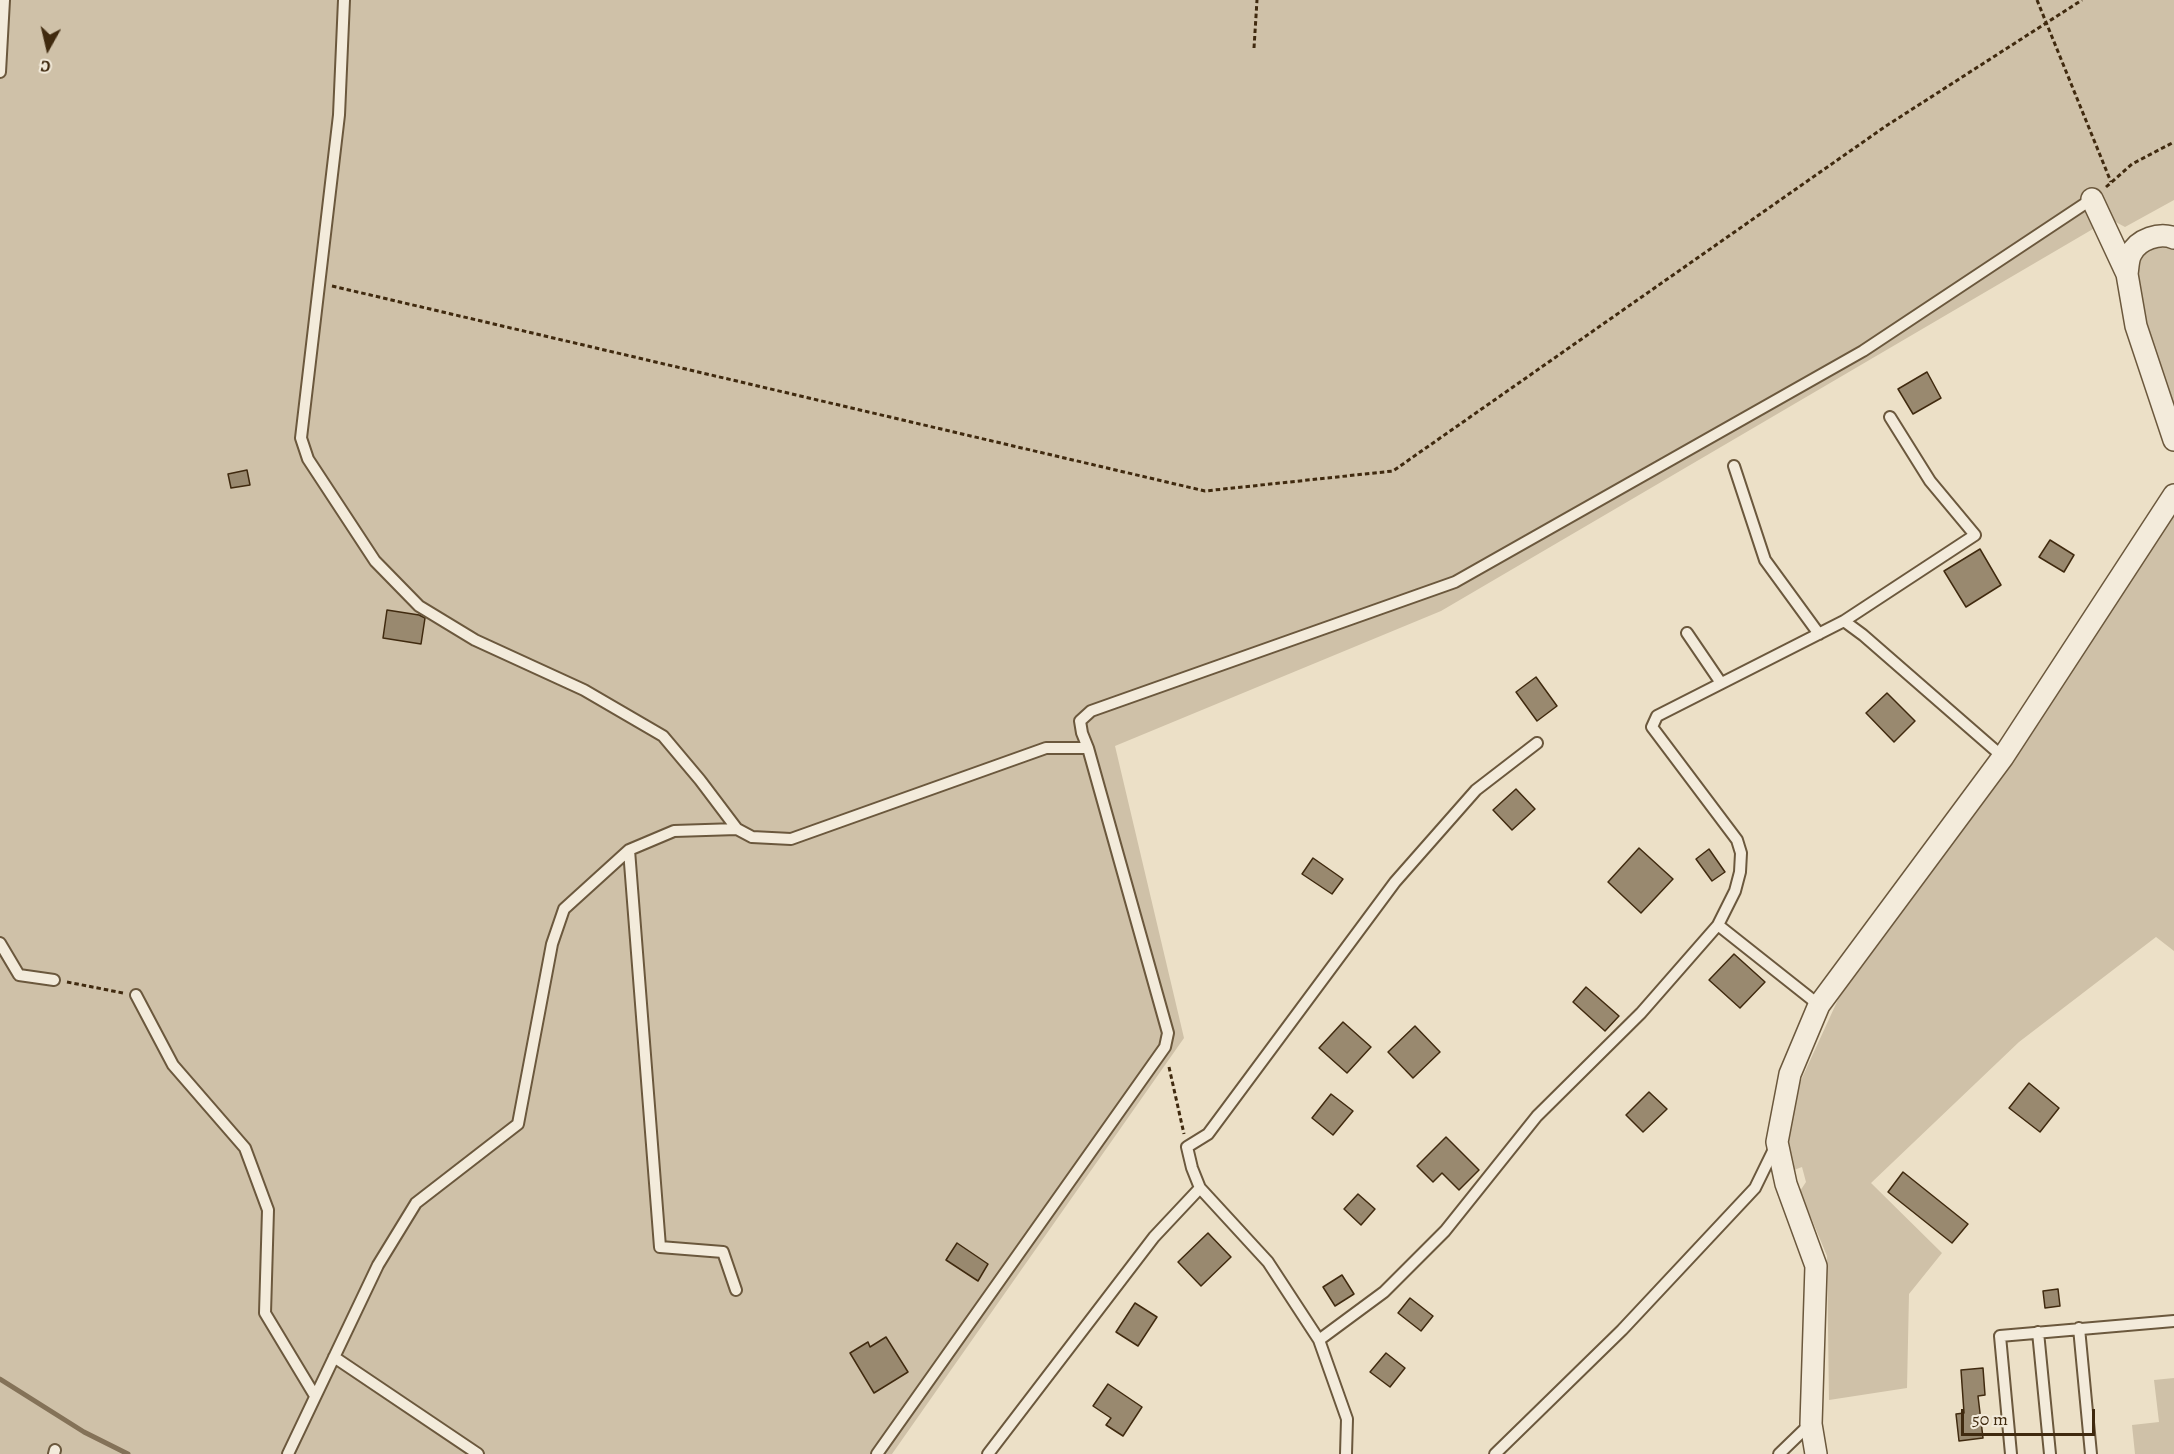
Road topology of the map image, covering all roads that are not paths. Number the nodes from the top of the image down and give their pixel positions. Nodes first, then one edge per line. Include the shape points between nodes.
1 (4, 0) edge
2 (344, 0) edge
3 (0, 72) edge
4 (2092, 199) joint
5 (2174, 238) edge
6 (2127, 274) junction
7 (1890, 417) dead end
8 (2174, 440) edge
9 (1734, 466) dead end
10 (2174, 495) edge
11 (1844, 621) junction
12 (1687, 633) dead end
13 (1819, 634) junction
14 (1721, 683) junction
15 (1537, 743) dead end
16 (1088, 748) junction
17 (2003, 757) junction
18 (737, 829) junction
19 (629, 850) junction
20 (1718, 925) junction
21 (0, 942) edge
22 (54, 980) road end
23 (136, 995) road end
24 (1819, 1005) junction
25 (1777, 1142) junction
26 (1200, 1188) junction
27 (736, 1290) dead end
28 (2174, 1321) edge
29 (2079, 1328) junction
30 (2038, 1332) junction
31 (1319, 1340) junction
32 (334, 1357) junction
33 (315, 1396) junction
34 (1811, 1424) junction
35 (288, 1454) edge
36 (478, 1454) edge
37 (877, 1454) edge
38 (988, 1454) edge
39 (1346, 1454) edge
40 (1495, 1454) edge
41 (1779, 1454) edge
42 (1816, 1454) edge
43 (2011, 1454) edge
44 (2050, 1454) edge
45 (2091, 1454) edge

1 - 3 lane
2 - 18 lane via 339,115 301,438 308,459 375,561 419,606 475,639 584,690 663,736
4 - 6 street
4 - 16 lane via 1863,351 1455,582 1091,711 1080,721
5 - 6 street via 2165,234 2143,241 2131,254
6 - 8 street via 2136,326
7 - 11 lane via 1930,481 1975,535
9 - 13 lane via 1765,560
10 - 17 street
11 - 13 lane
11 - 17 lane
12 - 14 lane
13 - 14 lane
14 - 20 lane via 1657,716 1652,728 1737,840 1740,872
15 - 26 lane via 1476,790 1395,882 1209,1134 1187,1147
16 - 18 lane via 1046,748 791,839 752,837
16 - 37 lane via 1168,1033 1165,1047
17 - 24 street
18 - 19 lane via 674,831
19 - 27 lane via 660,1247 723,1252
19 - 32 lane via 564,909 552,944 518,1124 416,1203 378,1265
20 - 24 lane
20 - 31 lane via 1641,1013 1537,1116 1445,1231 1384,1292
21 - 22 lane via 19,975
23 - 33 lane via 173,1065 245,1148 268,1210 265,1313
24 - 25 street via 1790,1074
25 - 34 street via 1786,1184 1816,1266
25 - 40 lane via 1755,1188 1622,1330
26 - 31 lane via 1268,1263
26 - 38 lane via 1154,1237
28 - 29 lane
29 - 30 lane
29 - 45 lane
30 - 43 lane via 2000,1336
30 - 44 lane
31 - 39 lane via 1347,1419
32 - 33 lane
32 - 36 lane
33 - 35 lane
34 - 41 lane
34 - 42 street

